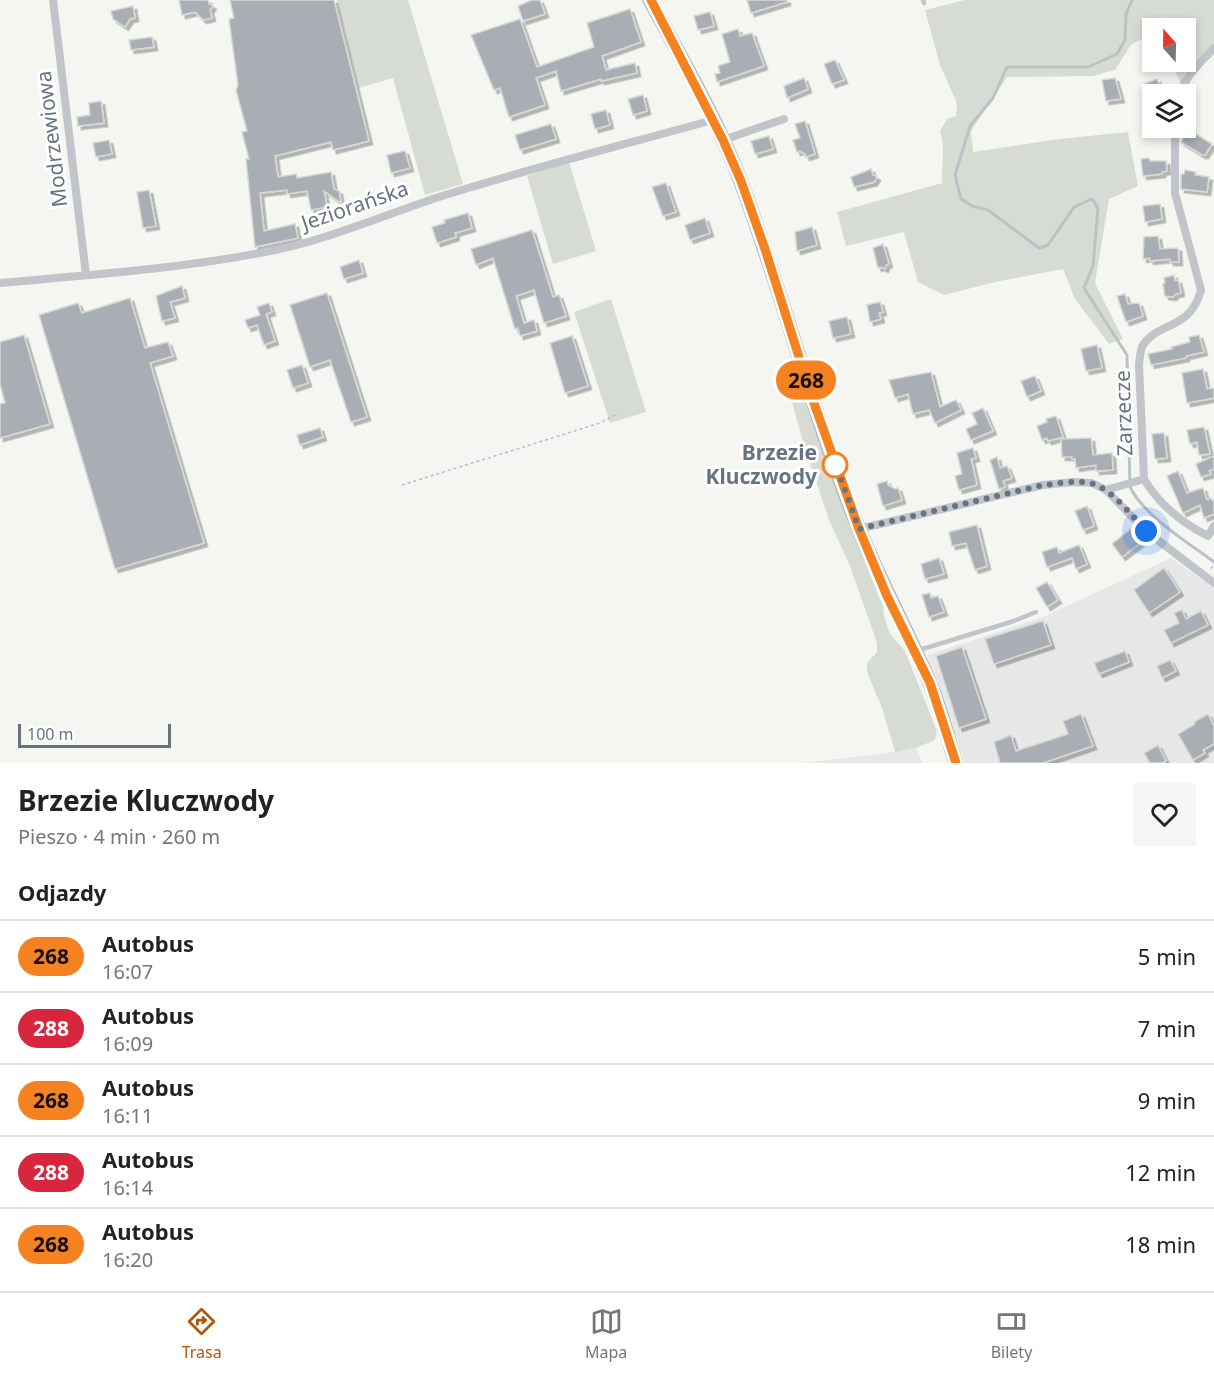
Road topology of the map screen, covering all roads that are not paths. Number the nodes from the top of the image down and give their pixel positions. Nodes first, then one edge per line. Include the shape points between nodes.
1 (53, 0) edge
2 (650, 0) edge
3 (1214, 48) edge
4 (1183, 84) edge
5 (784, 119) dead end
6 (713, 120) junction
7 (1175, 138) edge
8 (723, 140) junction
9 (86, 275) junction
10 (0, 283) edge
11 (1141, 479) junction
12 (1106, 490) junction
13 (1214, 526) edge
14 (859, 529) junction
15 (1214, 583) edge
16 (1036, 612) dead end
17 (915, 652) junction
18 (956, 763) edge

1 - 9 street, Modrzewiowa
2 - 6 street
3 - 4 street
5 - 8 street
6 - 8 street
6 - 9 street, Jeziorańska via 533,168 312,241 200,262
7 - 11 street, Zarzecze via 1175,193 1201,290 1198,303 1189,314 1142,346
8 - 14 street via 765,249
9 - 10 street, Jeziorańska
11 - 12 street
11 - 13 street via 1191,528 1208,536
12 - 14 street via 1092,483 1043,485
12 - 15 street via 1146,531
14 - 17 street
16 - 17 lane
17 - 18 street via 930,683

